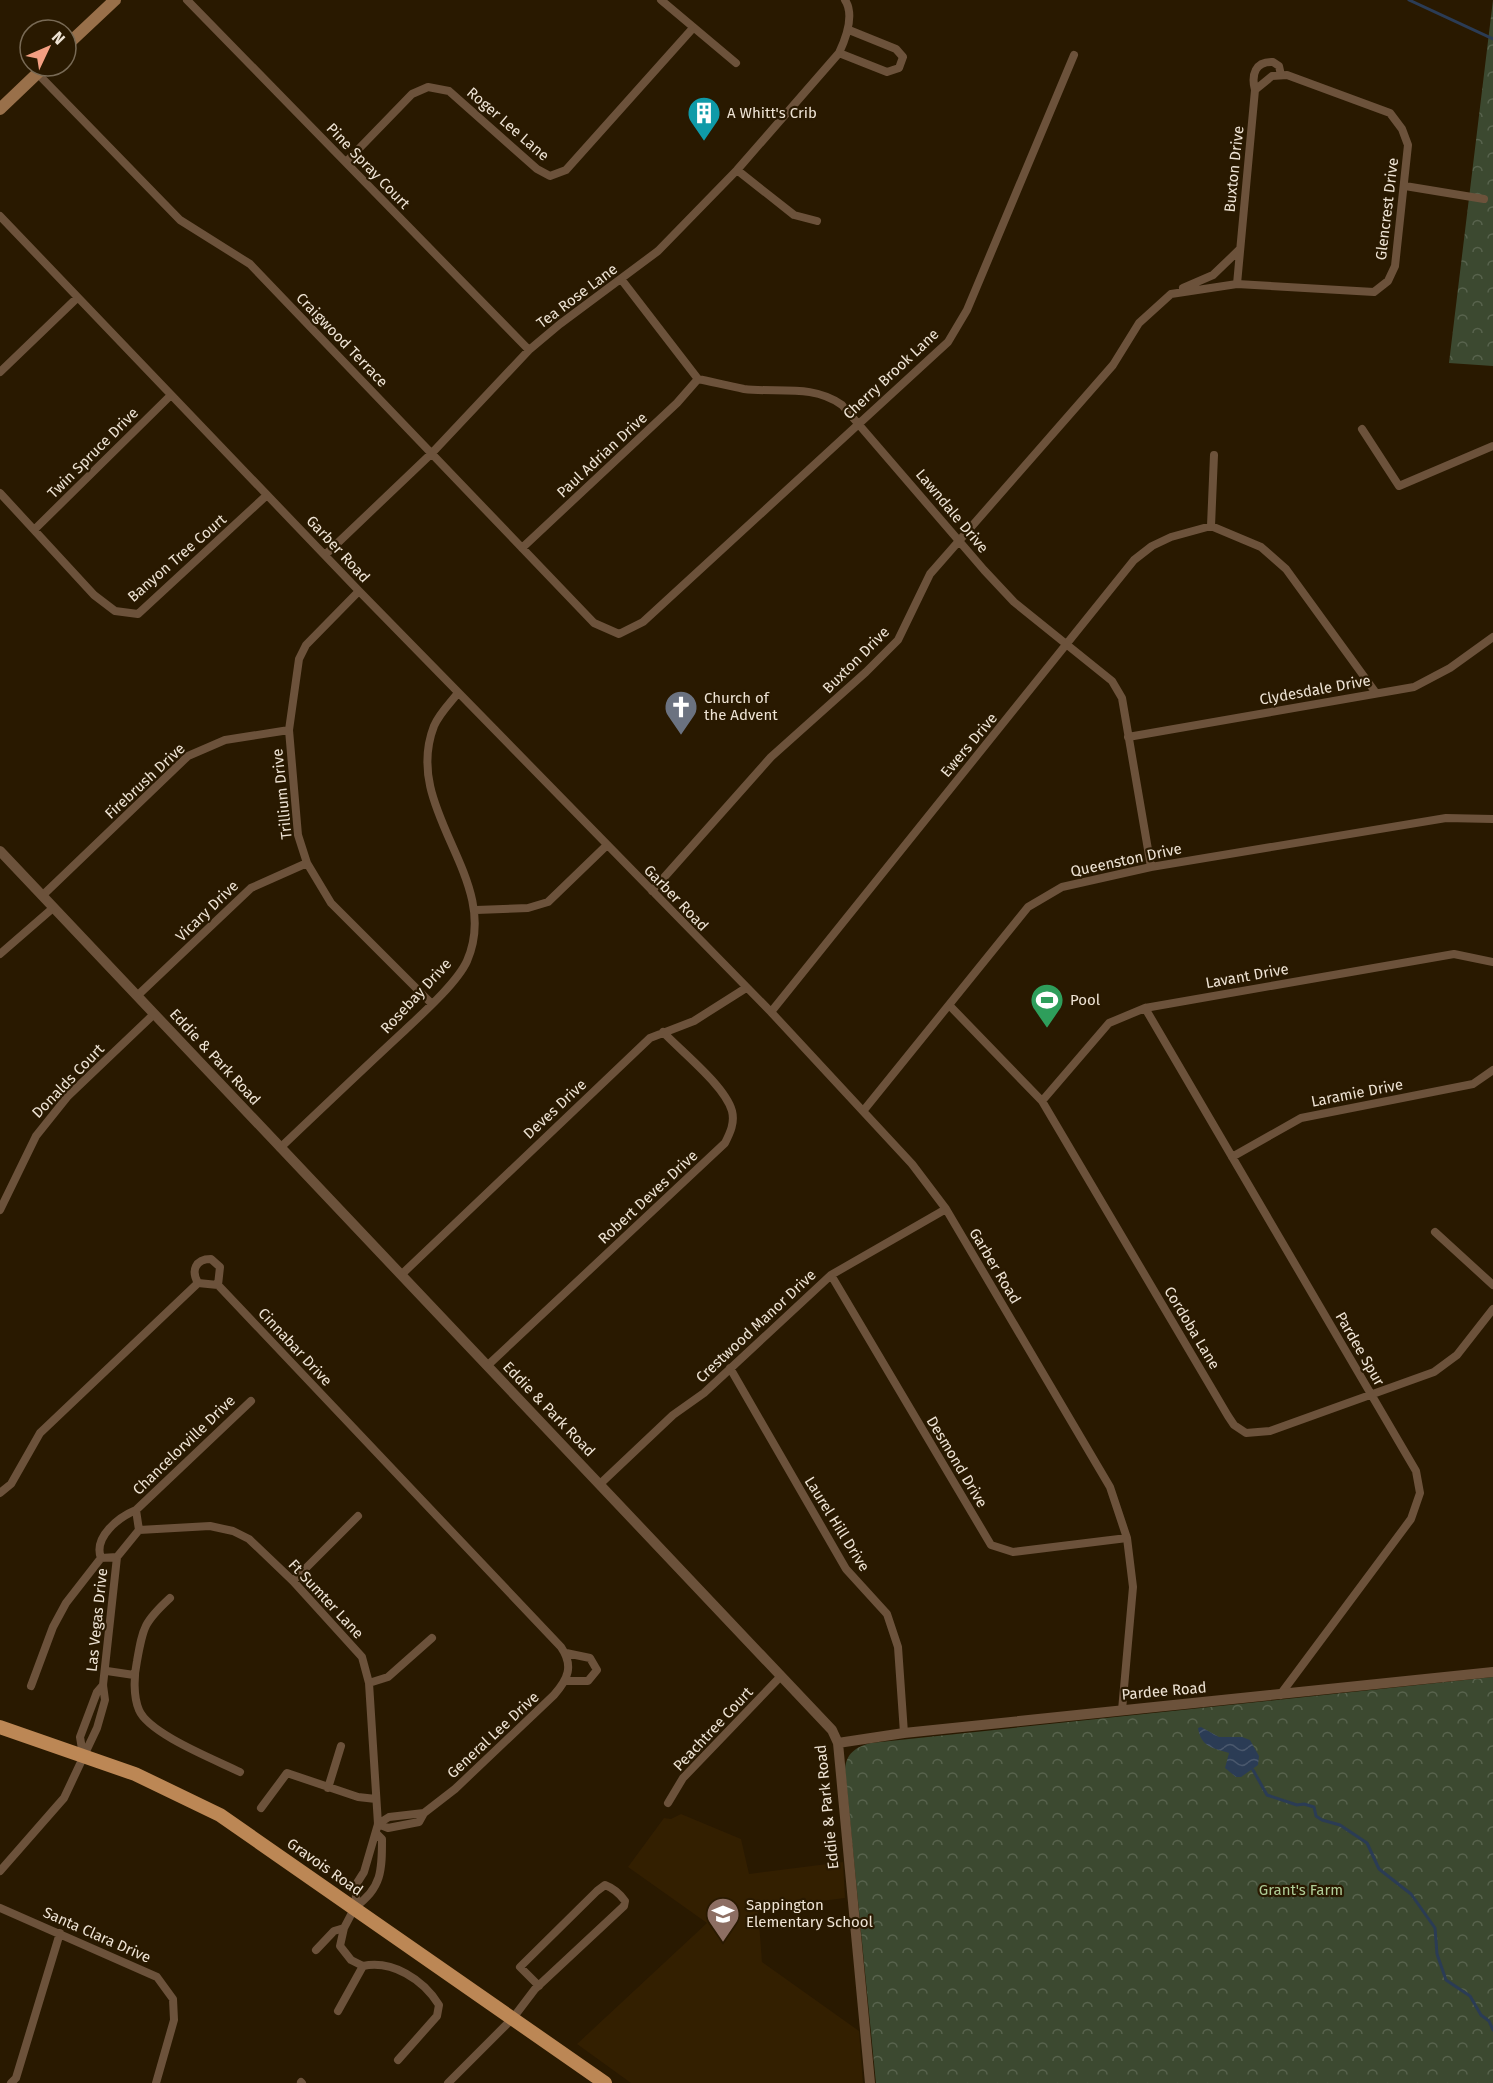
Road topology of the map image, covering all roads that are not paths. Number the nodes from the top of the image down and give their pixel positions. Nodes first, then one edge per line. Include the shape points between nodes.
1 (115, 0) edge
2 (187, 0) edge
3 (661, 0) edge
4 (845, 0) edge
5 (693, 28) junction
6 (849, 30) junction
7 (78, 35) edge
8 (839, 53) junction
9 (1074, 55) dead end
10 (736, 63) dead end
11 (1281, 75) junction
12 (33, 78) edge
13 (49, 78) edge
14 (1256, 90) junction
15 (0, 109) edge
16 (1402, 129) joint
17 (346, 162) junction
18 (737, 170) junction
19 (1405, 186) junction
20 (1484, 199) dead end
21 (0, 216) edge
22 (817, 221) dead end
23 (1239, 250) junction
24 (621, 279) junction
25 (1237, 284) junction
26 (1171, 294) junction
27 (77, 298) junction
28 (529, 351) junction
29 (0, 372) edge
30 (698, 379) junction
31 (171, 395) junction
32 (858, 422) junction
33 (1362, 429) dead end
34 (1493, 446) edge
35 (432, 453) junction
36 (1214, 455) dead end
37 (0, 493) edge
38 (267, 495) junction
39 (1211, 526) junction
40 (34, 530) junction
41 (959, 539) junction
42 (522, 548) junction
43 (325, 555) junction
44 (359, 591) junction
45 (619, 634) joint
46 (1493, 637) edge
47 (1068, 644) junction
48 (458, 693) junction
49 (1376, 693) junction
50 (289, 730) junction
51 (1128, 737) junction
52 (1493, 819) edge
53 (606, 846) junction
54 (0, 851) edge
55 (307, 863) junction
56 (1151, 867) junction
57 (652, 891) junction
58 (42, 896) junction
59 (53, 908) junction
60 (476, 910) junction
61 (0, 954) edge
62 (1493, 962) edge
63 (746, 988) junction
64 (136, 996) junction
65 (432, 1004) junction
66 (950, 1006) junction
67 (1145, 1008) junction
68 (771, 1012) junction
69 (154, 1014) junction
70 (663, 1032) junction
71 (1493, 1070) edge
72 (1041, 1101) junction
73 (864, 1110) junction
74 (280, 1148) junction
75 (1232, 1157) junction
76 (946, 1209) junction
77 (0, 1210) edge
78 (1435, 1232) dead end
79 (401, 1275) junction
80 (831, 1275) junction
81 (198, 1283) junction
82 (218, 1285) junction
83 (1493, 1285) edge
84 (1493, 1309) edge
85 (488, 1366) junction
86 (730, 1368) junction
87 (1369, 1393) junction
88 (251, 1401) dead end
89 (600, 1484) junction
90 (0, 1493) edge
91 (136, 1510) junction
92 (358, 1516) dead end
93 (139, 1530) junction
94 (1127, 1538) junction
95 (117, 1557) junction
96 (101, 1558) junction
97 (293, 1581) junction
98 (170, 1598) dead end
99 (432, 1638) dead end
100 (566, 1653) junction
101 (107, 1671) junction
102 (1493, 1672) edge
103 (134, 1675) junction
104 (781, 1676) junction
105 (566, 1682) junction
106 (369, 1683) junction
107 (103, 1685) junction
108 (32, 1686) dead end
109 (1280, 1695) junction
110 (1122, 1710) junction
111 (0, 1727) edge
112 (903, 1733) junction
113 (838, 1743) junction
114 (341, 1746) dead end
115 (83, 1755) junction
116 (240, 1772) dead end
117 (328, 1788) junction
118 (376, 1800) junction
119 (668, 1803) dead end
120 (261, 1808) dead end
121 (378, 1824) junction
122 (377, 1834) junction
123 (0, 1871) edge
124 (355, 1907) junction
125 (0, 1908) edge
126 (344, 1928) junction
127 (60, 1933) junction
128 (316, 1950) dead end
129 (363, 1966) junction
130 (539, 1986) junction
131 (338, 2010) dead end
132 (513, 2018) junction
133 (398, 2060) dead end
134 (11, 2083) edge
135 (156, 2083) edge
136 (448, 2083) edge
137 (605, 2083) edge
138 (870, 2083) edge

1 - 7 main road
2 - 17 street, Pine Spray Court
3 - 5 street
4 - 6 street
5 - 10 street
5 - 17 street, Roger Lee Lane via 566,171 550,176 537,169 449,91 428,87 412,94
6 - 8 street, Tea Rose Lane
6 - 8 street via 896,49 903,57 899,68 887,72
8 - 18 street, Tea Rose Lane
9 - 32 street, Cherry Brook Lane via 967,310 948,342
11 - 14 street via 1272,76
11 - 14 street, Buxton Drive via 1279,66 1273,62 1260,64 1253,81
11 - 16 street, Buxton Drive via 1390,113
12 - 15 main road
13 - 35 street, Craigwood Terrace via 180,220 250,264
14 - 23 street, Buxton Drive
16 - 19 street, Glencrest Drive via 1408,145
17 - 28 street, Pine Spray Court
18 - 22 street via 794,214
18 - 24 street, Tea Rose Lane via 658,251
19 - 20 street
19 - 25 street, Glencrest Drive via 1395,266 1388,281 1374,292
21 - 27 street, Garber Road
23 - 25 street, Buxton Drive
23 - 26 street, Buxton Drive via 1213,275
24 - 28 street, Tea Rose Lane
24 - 30 street
25 - 26 street
26 - 41 street, Buxton Drive via 1139,323 1113,365
27 - 29 street
27 - 31 street, Garber Road
28 - 35 street, Tea Rose Lane
30 - 32 street, Lawndale Drive via 744,389 817,392 842,405
30 - 42 street, Paul Adrian Drive
31 - 38 street, Garber Road
31 - 40 street, Twin Spruce Drive
32 - 41 street, Lawndale Drive
32 - 45 street, Cherry Brook Lane via 643,622
33 - 34 street via 1399,486
35 - 42 street, Craigwood Terrace
35 - 43 street, Tea Rose Lane
36 - 39 street
37 - 40 street, Banyon Tree Court
38 - 40 street, Banyon Tree Court via 138,614 116,611 94,595
38 - 43 street, Garber Road
39 - 47 street, Ewers Drive via 1171,537 1134,560
39 - 49 street via 1261,547 1286,569
41 - 47 street, Lawndale Drive via 1014,602
41 - 57 street, Buxton Drive via 930,574 898,640 771,757
42 - 45 street, Craigwood Terrace via 594,623
43 - 44 street, Garber Road
44 - 48 street, Garber Road
44 - 50 street, Trillium Drive via 306,645 299,659
46 - 49 street, Clydesdale Drive via 1432,680
47 - 51 street, Lawndale Drive via 1118,688
47 - 68 street, Ewers Drive
48 - 53 street, Garber Road
48 - 60 street, Rosebay Drive via 434,724 426,773
49 - 51 street, Clydesdale Drive
50 - 55 street, Trillium Drive via 298,835
50 - 58 street, Firebrush Drive via 225,740 188,756
51 - 56 street, Lawndale Drive
52 - 56 street, Queenston Drive via 1446,818
53 - 57 street, Garber Road
53 - 60 street via 548,902 528,908
54 - 58 street, Eddie & Park Road
55 - 64 street, Vicary Drive via 251,888
55 - 65 street, Trillium Drive via 331,903
56 - 66 street, Queenston Drive via 1062,887 1028,907
57 - 63 street, Garber Road
58 - 59 street, Eddie & Park Road
59 - 61 street
59 - 64 street, Eddie & Park Road
60 - 65 street, Rosebay Drive via 466,963
62 - 67 street, Lavant Drive via 1454,954
63 - 68 street, Garber Road
63 - 70 street, Deves Drive via 694,1021
64 - 69 street, Eddie & Park Road
65 - 74 street, Rosebay Drive
66 - 72 street, Cordoba Lane
66 - 73 street, Queenston Drive
67 - 72 street, Lavant Drive via 1109,1023
67 - 75 street, Pardee Spur
68 - 73 street, Garber Road
69 - 74 street, Eddie & Park Road
69 - 77 street, Donalds Court via 68,1096 36,1136
70 - 79 street, Deves Drive via 650,1038
70 - 85 street, Robert Deves Drive via 727,1098 732,1129 725,1143
71 - 75 street, Laramie Drive via 1473,1084 1301,1118
72 - 87 street, Cordoba Lane via 1234,1425 1246,1433 1270,1431
73 - 76 street, Garber Road
74 - 79 street, Eddie & Park Road
75 - 87 street, Pardee Spur
76 - 80 street, Crestwood Manor Drive
76 - 94 street, Garber Road via 1110,1487
78 - 83 street
79 - 85 street, Eddie & Park Road
80 - 86 street, Crestwood Manor Drive
80 - 94 street, Desmond Drive via 991,1545 1013,1552
81 - 82 street
81 - 82 street via 194,1275 196,1266 211,1259 220,1267
81 - 90 street via 40,1433 11,1484
82 - 100 street, Cinnabar Drive
84 - 87 street, Cordoba Lane via 1457,1354 1434,1371
85 - 89 street, Eddie & Park Road
86 - 89 street, Crestwood Manor Drive
86 - 112 street, Laurel Hill Drive via 846,1569 886,1614 898,1647
87 - 109 street, Pardee Spur via 1416,1471 1420,1493 1411,1519
88 - 91 street, Chancelorville Drive
89 - 104 street, Eddie & Park Road
91 - 93 street, Chancelorville Drive
91 - 96 street, Chancelorville Drive via 125,1514 102,1539
92 - 97 street
93 - 95 street
93 - 97 street, Ft Sumter Lane via 210,1527 233,1531 249,1539
94 - 110 street, Garber Road via 1133,1587
95 - 96 street
95 - 101 street, Las Vegas Drive
96 - 108 street, Chancelorville Drive via 66,1603 53,1627
97 - 106 street, Ft Sumter Lane via 362,1657
98 - 103 street via 143,1628
99 - 106 street via 388,1677
100 - 105 street
100 - 105 street, Cinnabar Drive via 590,1658 597,1670 588,1681
101 - 103 street
101 - 107 street, Las Vegas Drive
102 - 109 street, Pardee Road
103 - 116 street via 139,1710 147,1721
104 - 113 street, Eddie & Park Road via 832,1730
104 - 119 street, Peachtree Court via 683,1778
105 - 121 street, General Lee Drive via 455,1789 424,1813 419,1822 388,1828
106 - 118 street, Ft Sumter Lane
107 - 115 street, Las Vegas Drive via 105,1700 97,1728
107 - 115 street, Las Vegas Drive via 80,1737
109 - 110 street, Pardee Road
110 - 112 street, Pardee Road
111 - 115 main road, Gravois Road
112 - 113 street, Pardee Road
113 - 138 street, Eddie & Park Road
114 - 117 street
115 - 123 street, Las Vegas Drive via 64,1798
115 - 124 main road, Gravois Road via 166,1788 220,1815
117 - 118 street
117 - 120 street via 286,1773
118 - 121 street, Ft Sumter Lane
121 - 122 street, Ft Sumter Lane
122 - 124 street, Ft Sumter Lane via 357,1883
122 - 124 street, Ft Sumter Lane via 382,1839 382,1868 374,1893
124 - 126 street
124 - 132 main road, Gravois Road
125 - 127 street, Santa Clara Drive
126 - 128 street via 334,1930
126 - 129 street via 340,1946 351,1960
127 - 134 street via 16,2078
127 - 135 street, Santa Clara Drive via 157,1977 173,1999 174,2020
129 - 131 street
129 - 133 street via 378,1963 397,1968 432,1994 439,2005 437,2016
130 - 130 street via 520,1967 605,1885 622,1896 624,1906
130 - 132 street
132 - 136 street
132 - 137 main road, Gravois Road

